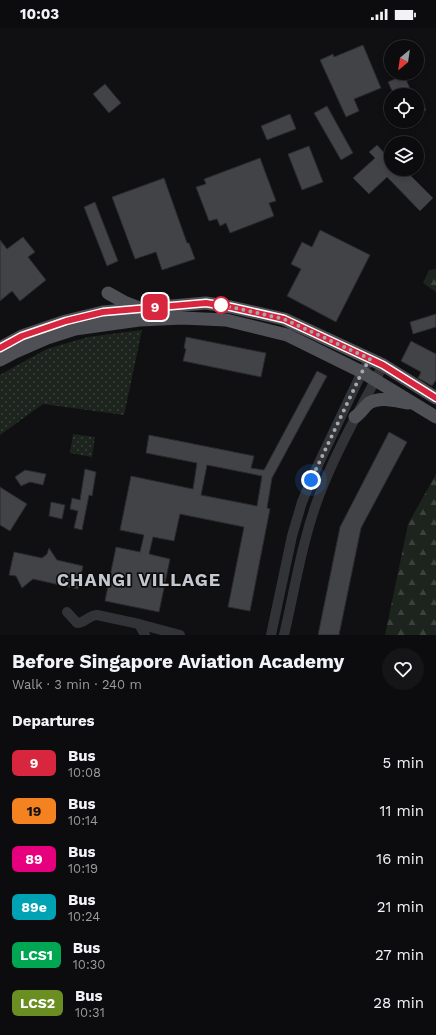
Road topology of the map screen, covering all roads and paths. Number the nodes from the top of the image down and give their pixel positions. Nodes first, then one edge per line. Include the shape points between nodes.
1 (108, 293) dead end
2 (140, 308) junction
3 (0, 348) edge
4 (370, 359) junction
5 (0, 360) edge
6 (383, 365) junction
7 (362, 372) junction
8 (375, 380) junction
9 (436, 398) edge
10 (417, 405) junction
11 (355, 417) junction
12 (436, 417) edge
13 (67, 612) dead end
14 (139, 624) junction
15 (174, 634) edge
16 (145, 635) edge
17 (271, 635) edge
18 (284, 635) edge

1 - 2 main road
2 - 3 main road via 103,312 66,321 22,336
2 - 4 main road via 206,303 231,307 284,319
4 - 6 main road
4 - 7 street
5 - 7 main road via 47,338 76,329 139,320 195,318 226,320 280,333 312,346
6 - 8 street
6 - 9 main road
7 - 8 main road
7 - 17 street via 302,502 292,536
8 - 10 main road
8 - 11 street
10 - 11 main road via 379,400 370,403
10 - 12 main road
11 - 18 street via 311,519 301,553
13 - 14 street via 80,624 90,616 97,615
14 - 15 street
14 - 16 street

